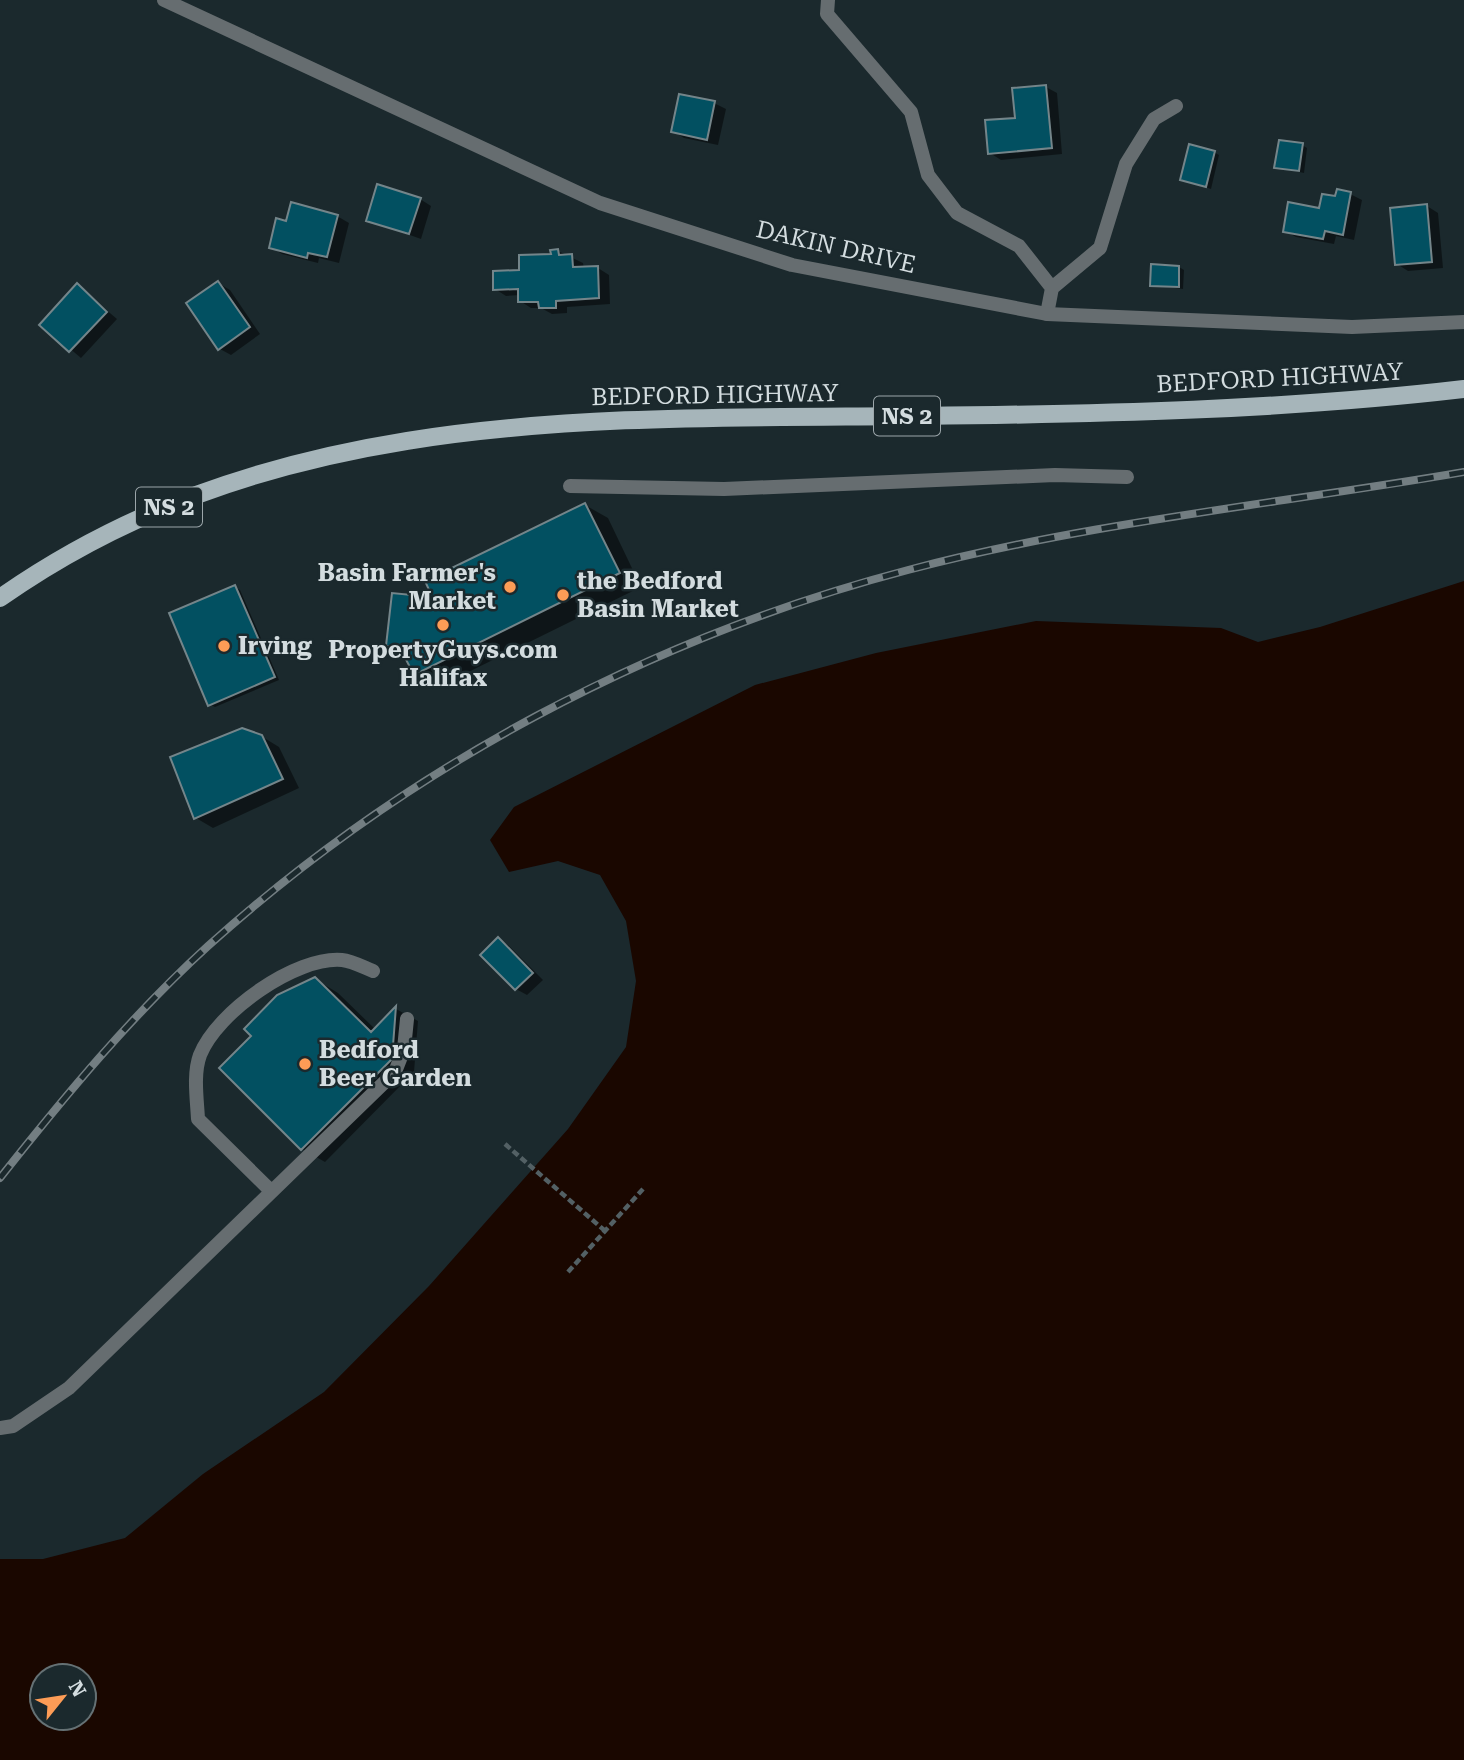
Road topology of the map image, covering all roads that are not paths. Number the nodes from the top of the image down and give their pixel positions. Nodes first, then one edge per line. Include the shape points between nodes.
1 (164, 0) edge
2 (828, 0) edge
3 (1176, 106) dead end
4 (1052, 288) junction
5 (1047, 314) junction
6 (1464, 322) edge
7 (1464, 389) edge
8 (1127, 477) dead end
9 (569, 486) dead end
10 (0, 598) edge
11 (373, 971) dead end
12 (407, 1019) dead end
13 (271, 1191) junction
14 (0, 1428) edge

1 - 5 street, DAKIN DRIVE via 600,203 792,265
2 - 4 street via 827,14 911,113 928,175 957,213 1019,246
3 - 4 street via 1154,119 1126,164 1100,248
4 - 5 street
5 - 6 street, DAKIN DRIVE via 1352,327
7 - 10 main road, BEDFORD HIGHWAY / NS 2 via 1369,400 1150,410 679,417 517,426 352,449 232,482 155,513 79,550
8 - 9 street via 1055,475 724,489
11 - 13 street via 343,960 316,962 291,972 225,1019 201,1054 198,1119
12 - 13 street via 396,1072
13 - 14 street via 69,1388 13,1426

